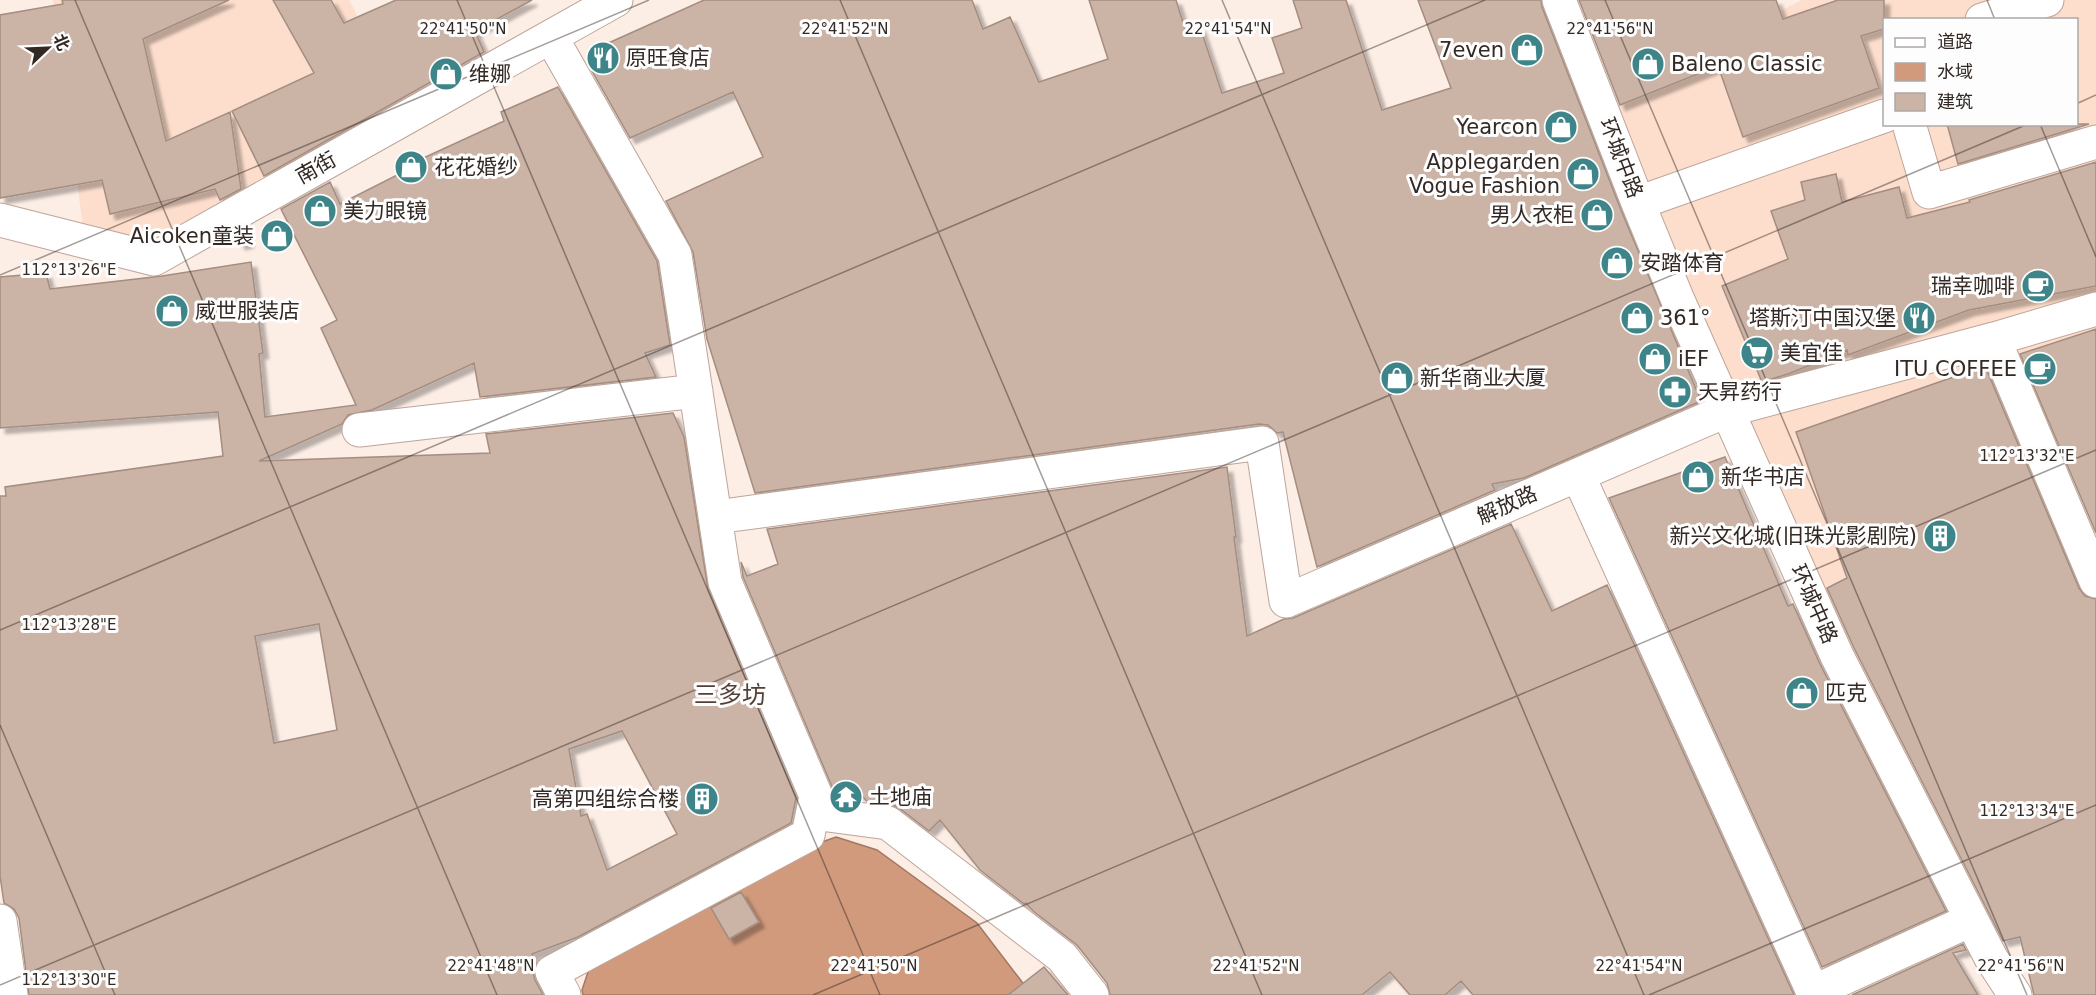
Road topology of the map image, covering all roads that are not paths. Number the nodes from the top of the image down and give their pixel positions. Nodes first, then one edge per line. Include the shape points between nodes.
1 (616, 0) edge
2 (1558, 0) edge
3 (2047, 0) edge
4 (1988, 18) edge
5 (551, 37) junction
6 (1883, 116) edge
7 (1910, 126) edge
8 (2096, 142) edge
9 (1638, 202) junction
10 (0, 220) edge
11 (2096, 309) edge
12 (1994, 339) junction
13 (696, 391) junction
14 (1728, 410) junction
15 (359, 430) dead end
16 (1578, 475) junction
17 (716, 517) junction
18 (2096, 581) edge
19 (813, 813) junction
20 (1971, 920) junction
21 (0, 921) edge
22 (10, 995) edge
23 (564, 995) edge
24 (1092, 995) edge
25 (2015, 995) edge

1 - 5 street, 南街
2 - 9 street, 环城中路
3 - 4 street
5 - 10 street, 南街 via 154,259
5 - 13 street via 675,255
6 - 9 street
7 - 8 street via 1929,192
9 - 14 street, 环城中路
11 - 12 street, 解放路
12 - 14 street, 解放路
12 - 18 street
13 - 15 street
13 - 17 street
14 - 16 street, 解放路
14 - 20 street, 环城中路 via 1837,656
16 - 17 street, 解放路 via 1286,601 1262,442
16 - 20 street via 1813,992
17 - 19 street via 725,582 816,796
19 - 23 street via 808,835 552,972
19 - 24 street via 888,823 1062,957
20 - 25 street, 环城中路
21 - 22 street

